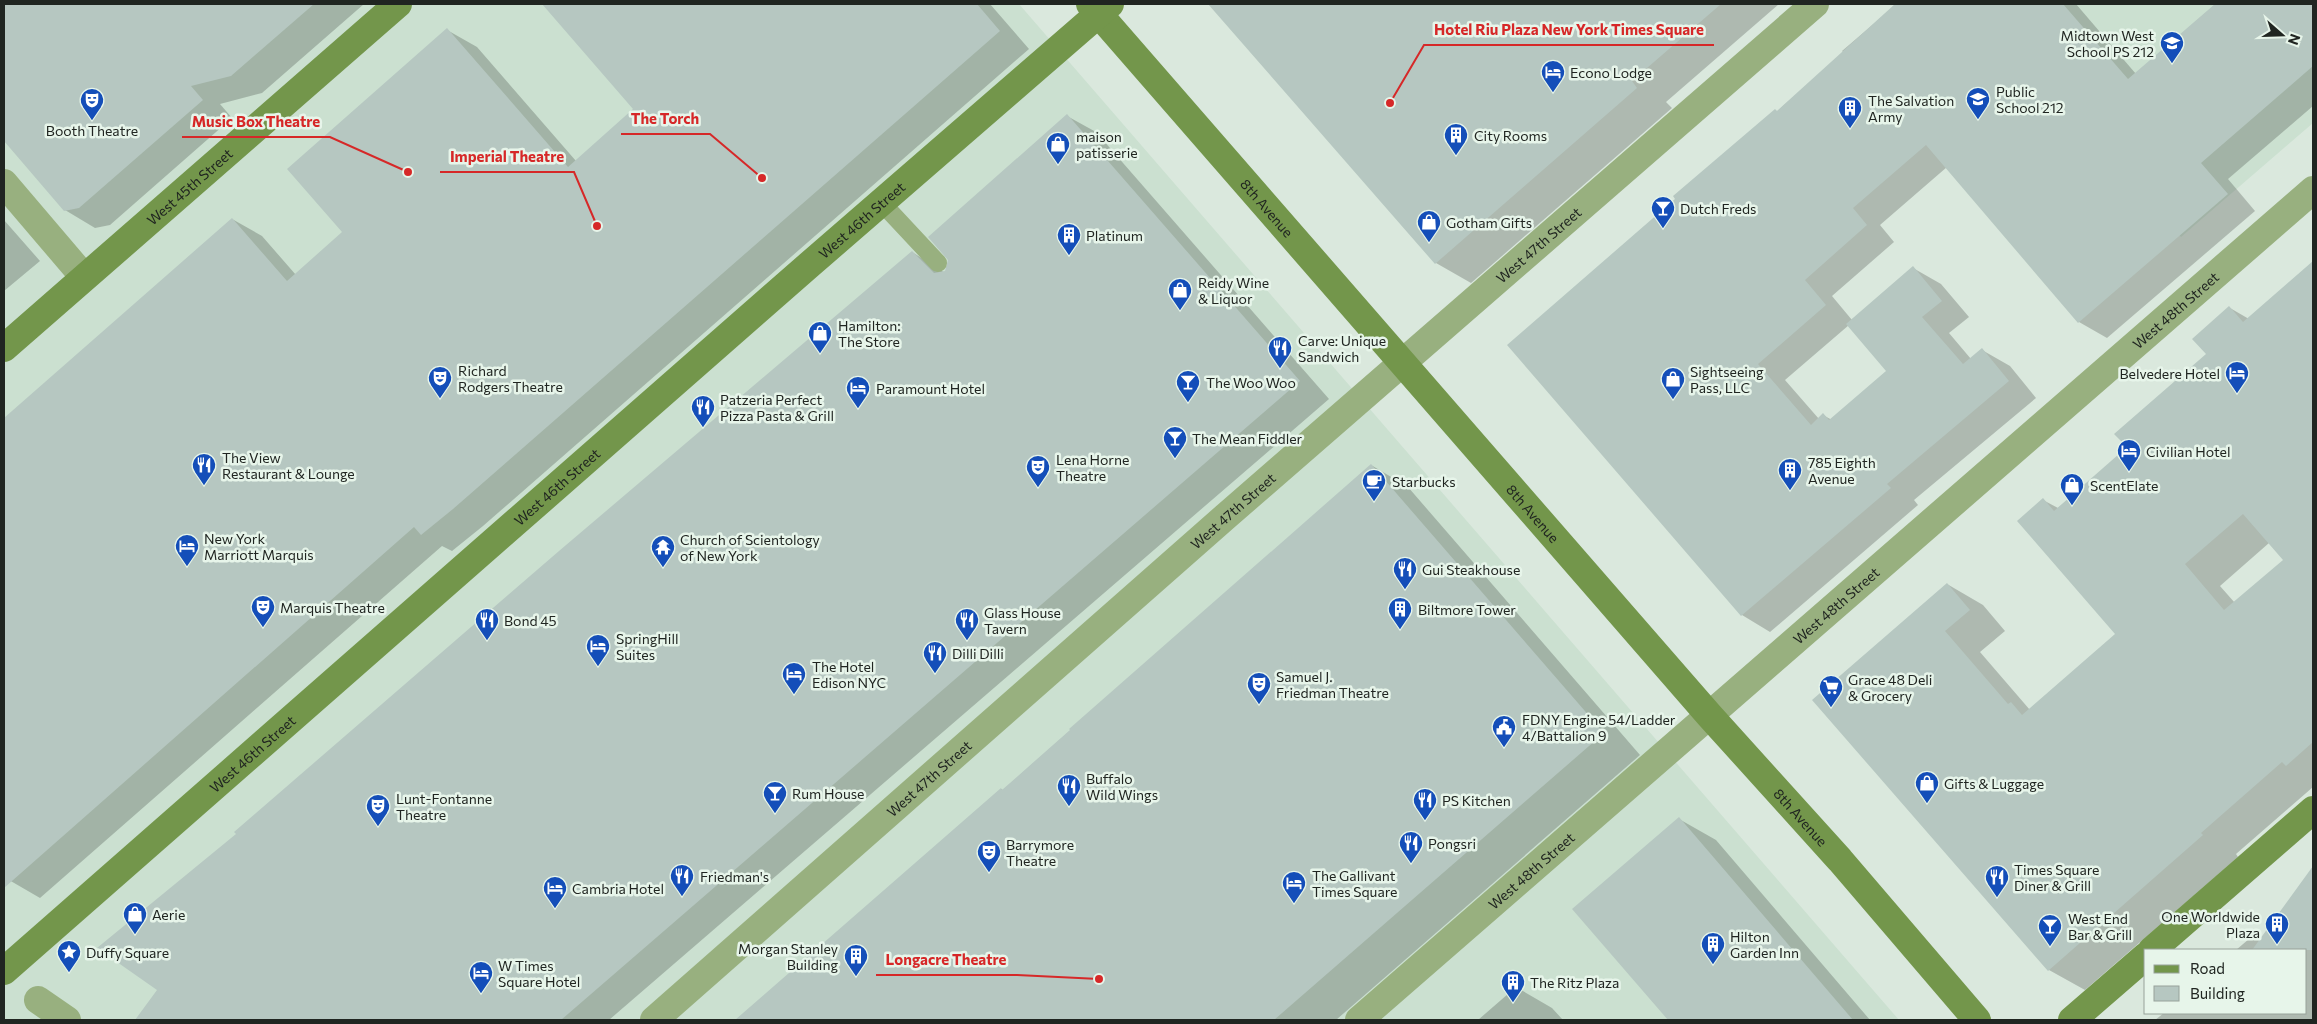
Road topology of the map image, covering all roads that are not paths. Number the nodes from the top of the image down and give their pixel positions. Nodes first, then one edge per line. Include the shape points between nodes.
1 (398, 4) edge
2 (1815, 4) edge
3 (1100, 7) edge
4 (4, 183) edge
5 (2313, 190) edge
6 (881, 202) junction
7 (938, 263) dead end
8 (84, 277) junction
9 (4, 348) edge
10 (1403, 363) junction
11 (1709, 716) junction
12 (2313, 810) edge
13 (2153, 949) edge
14 (2144, 958) edge
15 (4, 971) edge
16 (38, 1000) dead end
17 (67, 1020) edge
18 (654, 1020) edge
19 (1359, 1020) edge
20 (1978, 1020) edge
21 (2072, 1020) edge

1 - 8 main road, West 45th Street
2 - 10 street, West 47th Street
3 - 6 main road, West 46th Street
3 - 10 main road, 8th Avenue
4 - 8 street
5 - 11 street, West 48th Street
6 - 7 lane
6 - 15 main road, West 46th Street
8 - 9 main road, West 45th Street
10 - 11 main road, 8th Avenue
10 - 18 street, West 47th Street
11 - 19 street, West 48th Street
11 - 20 main road, 8th Avenue via 1840,860
12 - 13 main road
14 - 21 main road
16 - 17 street

